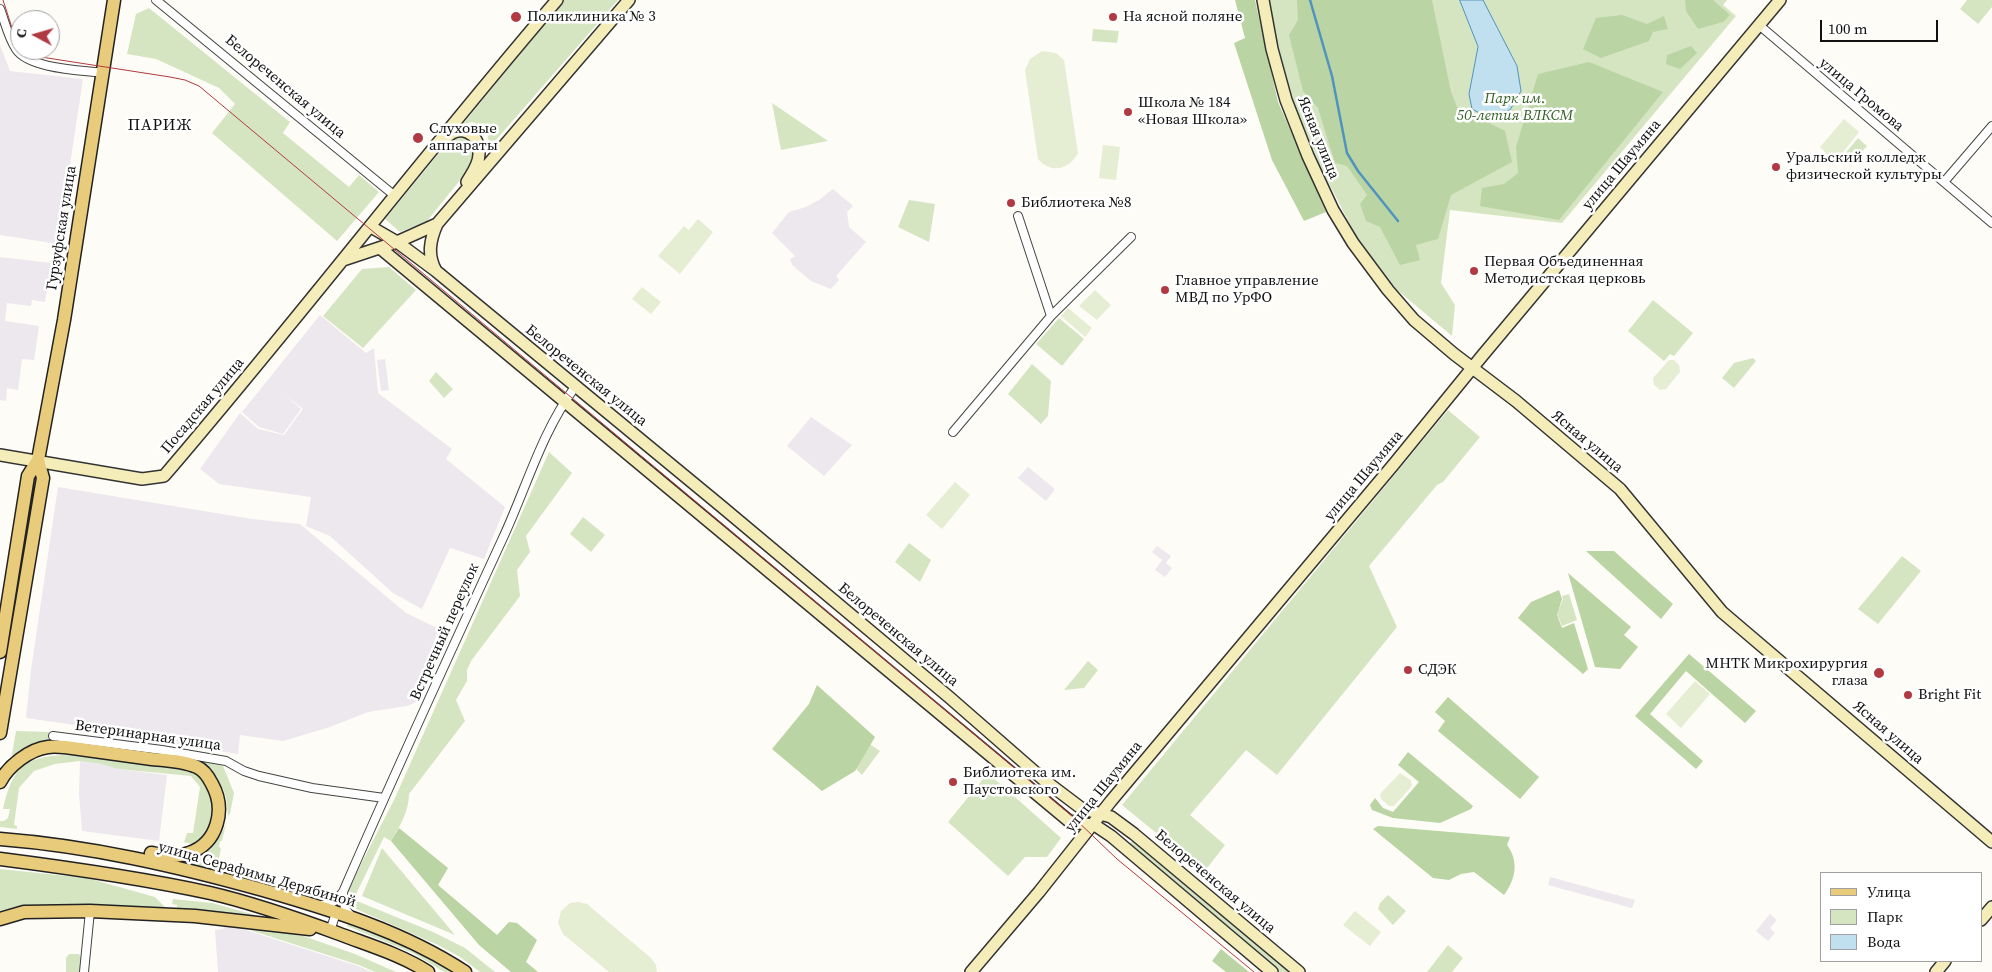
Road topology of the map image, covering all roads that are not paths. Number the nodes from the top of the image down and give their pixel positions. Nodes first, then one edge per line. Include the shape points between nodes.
1 (114, 0) edge
2 (156, 0) edge
3 (557, 0) edge
4 (629, 0) edge
5 (1263, 0) edge
6 (1780, 0) edge
7 (0, 9) edge
8 (1759, 25) junction
9 (104, 73) junction
10 (1992, 126) edge
11 (423, 162) junction
12 (1944, 182) junction
13 (395, 196) junction
14 (461, 198) junction
15 (1018, 216) dead end
16 (1992, 223) edge
17 (437, 224) junction
18 (371, 227) junction
19 (1131, 237) dead end
20 (396, 242) junction
21 (380, 248) junction
22 (344, 260) junction
23 (436, 271) junction
24 (1051, 316) junction
25 (1473, 367) junction
26 (575, 387) junction
27 (565, 400) junction
28 (953, 432) dead end
29 (0, 455) edge
30 (38, 460) junction
31 (0, 652) edge
32 (0, 733) edge
33 (53, 736) dead end
34 (0, 782) edge
35 (384, 798) junction
36 (1100, 814) junction
37 (1092, 824) junction
38 (0, 839) edge
39 (1992, 842) edge
40 (109, 853) junction
41 (0, 859) edge
42 (343, 892) junction
43 (310, 904) junction
44 (1992, 907) edge
45 (90, 911) junction
46 (336, 912) junction
47 (0, 919) edge
48 (354, 919) junction
49 (1982, 919) edge
50 (329, 930) junction
51 (1944, 962) edge
52 (84, 972) edge
53 (428, 972) edge
54 (465, 972) edge
55 (971, 972) edge
56 (1272, 972) edge
57 (1300, 972) edge
58 (1936, 972) edge

1 - 9 main road, Гурзуфская улица
2 - 13 street, Белореченская улица
3 - 11 street, Посадская улица
4 - 14 street, Посадская улица
5 - 25 street, Ясная улица via 1286,100 1333,210 1353,243 1414,320
6 - 8 street, улица Шаумяна
7 - 9 street via 13,44 23,57 43,64
8 - 12 street, улица Громова
8 - 25 street, улица Шаумяна
9 - 30 main road, Гурзуфская улица
10 - 12 street
11 - 13 street, Посадская улица
11 - 14 street, Посадская улица via 454,131 465,131 474,138 479,148 478,163
12 - 16 street, улица Громова
13 - 18 street, Посадская улица
14 - 17 street, Посадская улица
15 - 24 street
17 - 20 street, Посадская улица
17 - 23 street, Посадская улица via 430,250
18 - 20 street
18 - 21 street
18 - 22 street, Посадская улица
19 - 24 street
20 - 21 street, Посадская улица
20 - 23 street
21 - 22 street, Посадская улица
21 - 27 street, Белореченская улица
22 - 30 street, Посадская улица via 164,476 142,479
23 - 26 street, Белореченская улица
24 - 28 street
25 - 36 street, улица Шаумяна
25 - 39 street, Ясная улица via 1620,489 1722,612
26 - 27 street, Встречный переулок
26 - 36 street, Белореченская улица via 894,651 1044,780 1081,808
27 - 35 street, Встречный переулок via 542,444 509,525
27 - 37 street, Белореченская улица via 1069,821
29 - 30 street, Посадская улица
30 - 31 main road, Гурзуфская улица via 28,476
30 - 32 main road, Гурзуфская улица via 42,478
33 - 35 street, Ветеринарная улица via 226,761 259,776 312,788
34 - 40 main road via 19,760 48,747 189,764 198,767 210,780 220,803 220,818 198,849 174,856 136,850
35 - 42 street, Встречный переулок
36 - 37 street, улица Шаумяна
36 - 57 street, Белореченская улица via 1112,817 1134,834
37 - 55 street, улица Шаумяна
37 - 56 street, Белореченская улица via 1111,836
38 - 40 main road, улица Серафимы Дерябиной
40 - 43 main road, улица Серафимы Дерябиной via 195,871
41 - 50 main road, улица Серафимы Дерябиной via 75,868 211,894
42 - 43 street via 328,905
42 - 48 street via 345,908
43 - 46 main road, улица Серафимы Дерябиной
44 - 49 street
45 - 47 main road via 24,912
45 - 50 main road via 195,916
45 - 52 street
46 - 48 main road, улица Серафимы Дерябиной
46 - 50 street
48 - 54 main road, улица Серафимы Дерябиной via 440,956
50 - 53 main road, улица Серафимы Дерябиной
51 - 58 street

